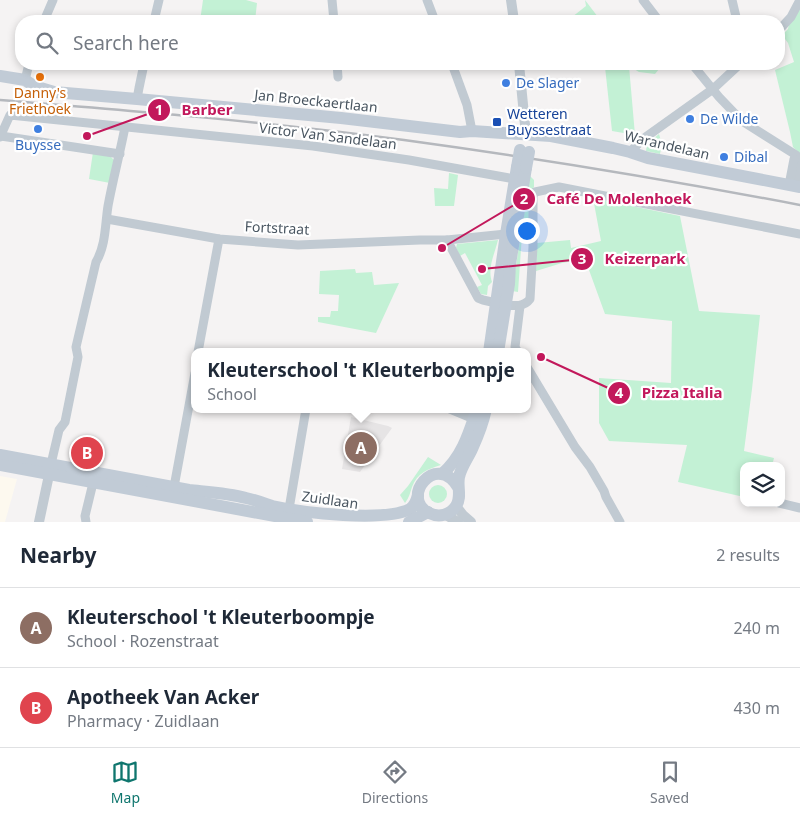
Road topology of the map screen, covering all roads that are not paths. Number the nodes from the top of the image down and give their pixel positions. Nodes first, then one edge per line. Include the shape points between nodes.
1 (53, 0) edge
2 (159, 0) edge
3 (332, 0) edge
4 (428, 0) edge
5 (511, 0) edge
6 (642, 0) edge
7 (732, 0) edge
8 (800, 0) edge
9 (47, 15) edge
10 (155, 15) edge
11 (333, 15) edge
12 (434, 15) edge
13 (513, 15) edge
14 (654, 15) edge
15 (736, 15) edge
16 (785, 24) edge
17 (27, 70) edge
18 (142, 70) edge
19 (337, 70) edge
20 (454, 70) edge
21 (520, 70) edge
22 (697, 70) edge
23 (734, 70) edge
24 (0, 76) edge
25 (338, 77) dead end
26 (25, 80) junction
27 (713, 89) junction
28 (138, 99) junction
29 (125, 127) junction
30 (472, 131) junction
31 (526, 135) junction
32 (1, 136) edge
33 (630, 152) junction
34 (120, 154) junction
35 (519, 172) junction
36 (795, 186) edge
37 (107, 219) junction
38 (800, 234) edge
39 (510, 235) junction
40 (219, 238) junction
41 (447, 240) junction
42 (501, 304) junction
43 (520, 306) junction
44 (199, 348) edge
45 (489, 348) edge
46 (499, 348) edge
47 (516, 348) edge
48 (531, 374) edge
49 (191, 395) edge
50 (305, 413) edge
51 (485, 413) edge
52 (475, 414) edge
53 (0, 455) edge
54 (0, 461) edge
55 (33, 461) junction
56 (0, 466) edge
57 (50, 469) junction
58 (442, 474) junction
59 (93, 483) junction
60 (458, 487) junction
61 (174, 488) junction
62 (230, 495) junction
63 (418, 496) junction
64 (196, 502) junction
65 (785, 505) edge
66 (456, 506) junction
67 (800, 508) edge
68 (289, 509) junction
69 (428, 512) junction
70 (446, 514) junction
71 (263, 518) edge
72 (39, 522) edge
73 (86, 522) edge
74 (307, 522) edge
75 (409, 522) edge
76 (458, 522) edge
77 (471, 522) edge
78 (620, 522) edge

1 - 9 street
2 - 10 street
3 - 11 street
4 - 12 street
5 - 13 street
6 - 14 street
7 - 15 street
8 - 16 street
17 - 26 street
18 - 28 street
19 - 25 street
20 - 30 street
21 - 31 street
22 - 27 street
23 - 27 street
24 - 26 main road, Jan Broeckaertlaan
26 - 28 main road, Jan Broeckaertlaan via 54,92
27 - 33 street
27 - 36 street via 742,122 794,157
28 - 30 main road, Jan Broeckaertlaan
29 - 32 street, Victor Van Sandelaan via 10,115
29 - 34 street
29 - 35 street, Victor Van Sandelaan
30 - 31 main road, Jan Broeckaertlaan
31 - 33 main road, Warandelaan via 551,136
31 - 35 main road, bridge
32 - 34 street
33 - 36 main road, Warandelaan
34 - 37 street
35 - 39 main road
37 - 40 street, Fortstraat
37 - 57 street via 76,347 78,357 65,422 59,430
38 - 43 street via 560,187 536,192 530,299
39 - 41 street, Fortstraat
39 - 42 main road via 509,284
40 - 41 street, Fortstraat via 298,245
40 - 44 street
41 - 42 street via 478,298
42 - 43 street
42 - 45 main road
42 - 46 main road
43 - 47 street
48 - 78 street via 590,467
49 - 61 street
50 - 68 street
51 - 60 main road via 460,474
52 - 58 main road via 458,457
53 - 55 main road, Zuidlaan
54 - 55 main road, Zuidlaan via 29,464
55 - 57 main road, Zuidlaan
56 - 57 main road, Zuidlaan
57 - 59 main road, Zuidlaan
57 - 61 main road, Zuidlaan via 50,472 100,478 109,475
57 - 72 street
58 - 60 main road
58 - 63 main road via 423,481
59 - 64 main road, Zuidlaan
59 - 73 street
60 - 66 main road
61 - 62 main road, Zuidlaan
62 - 64 main road, Zuidlaan via 232,501 228,504
62 - 68 main road, Zuidlaan
63 - 68 main road, Zuidlaan via 411,509 404,513 372,520 344,519
63 - 69 main road via 421,507
64 - 71 main road, Zuidlaan
65 - 67 street
66 - 70 main road
66 - 77 street
69 - 70 main road via 437,516
69 - 75 main road
70 - 76 street
71 - 74 main road, Zuidlaan

